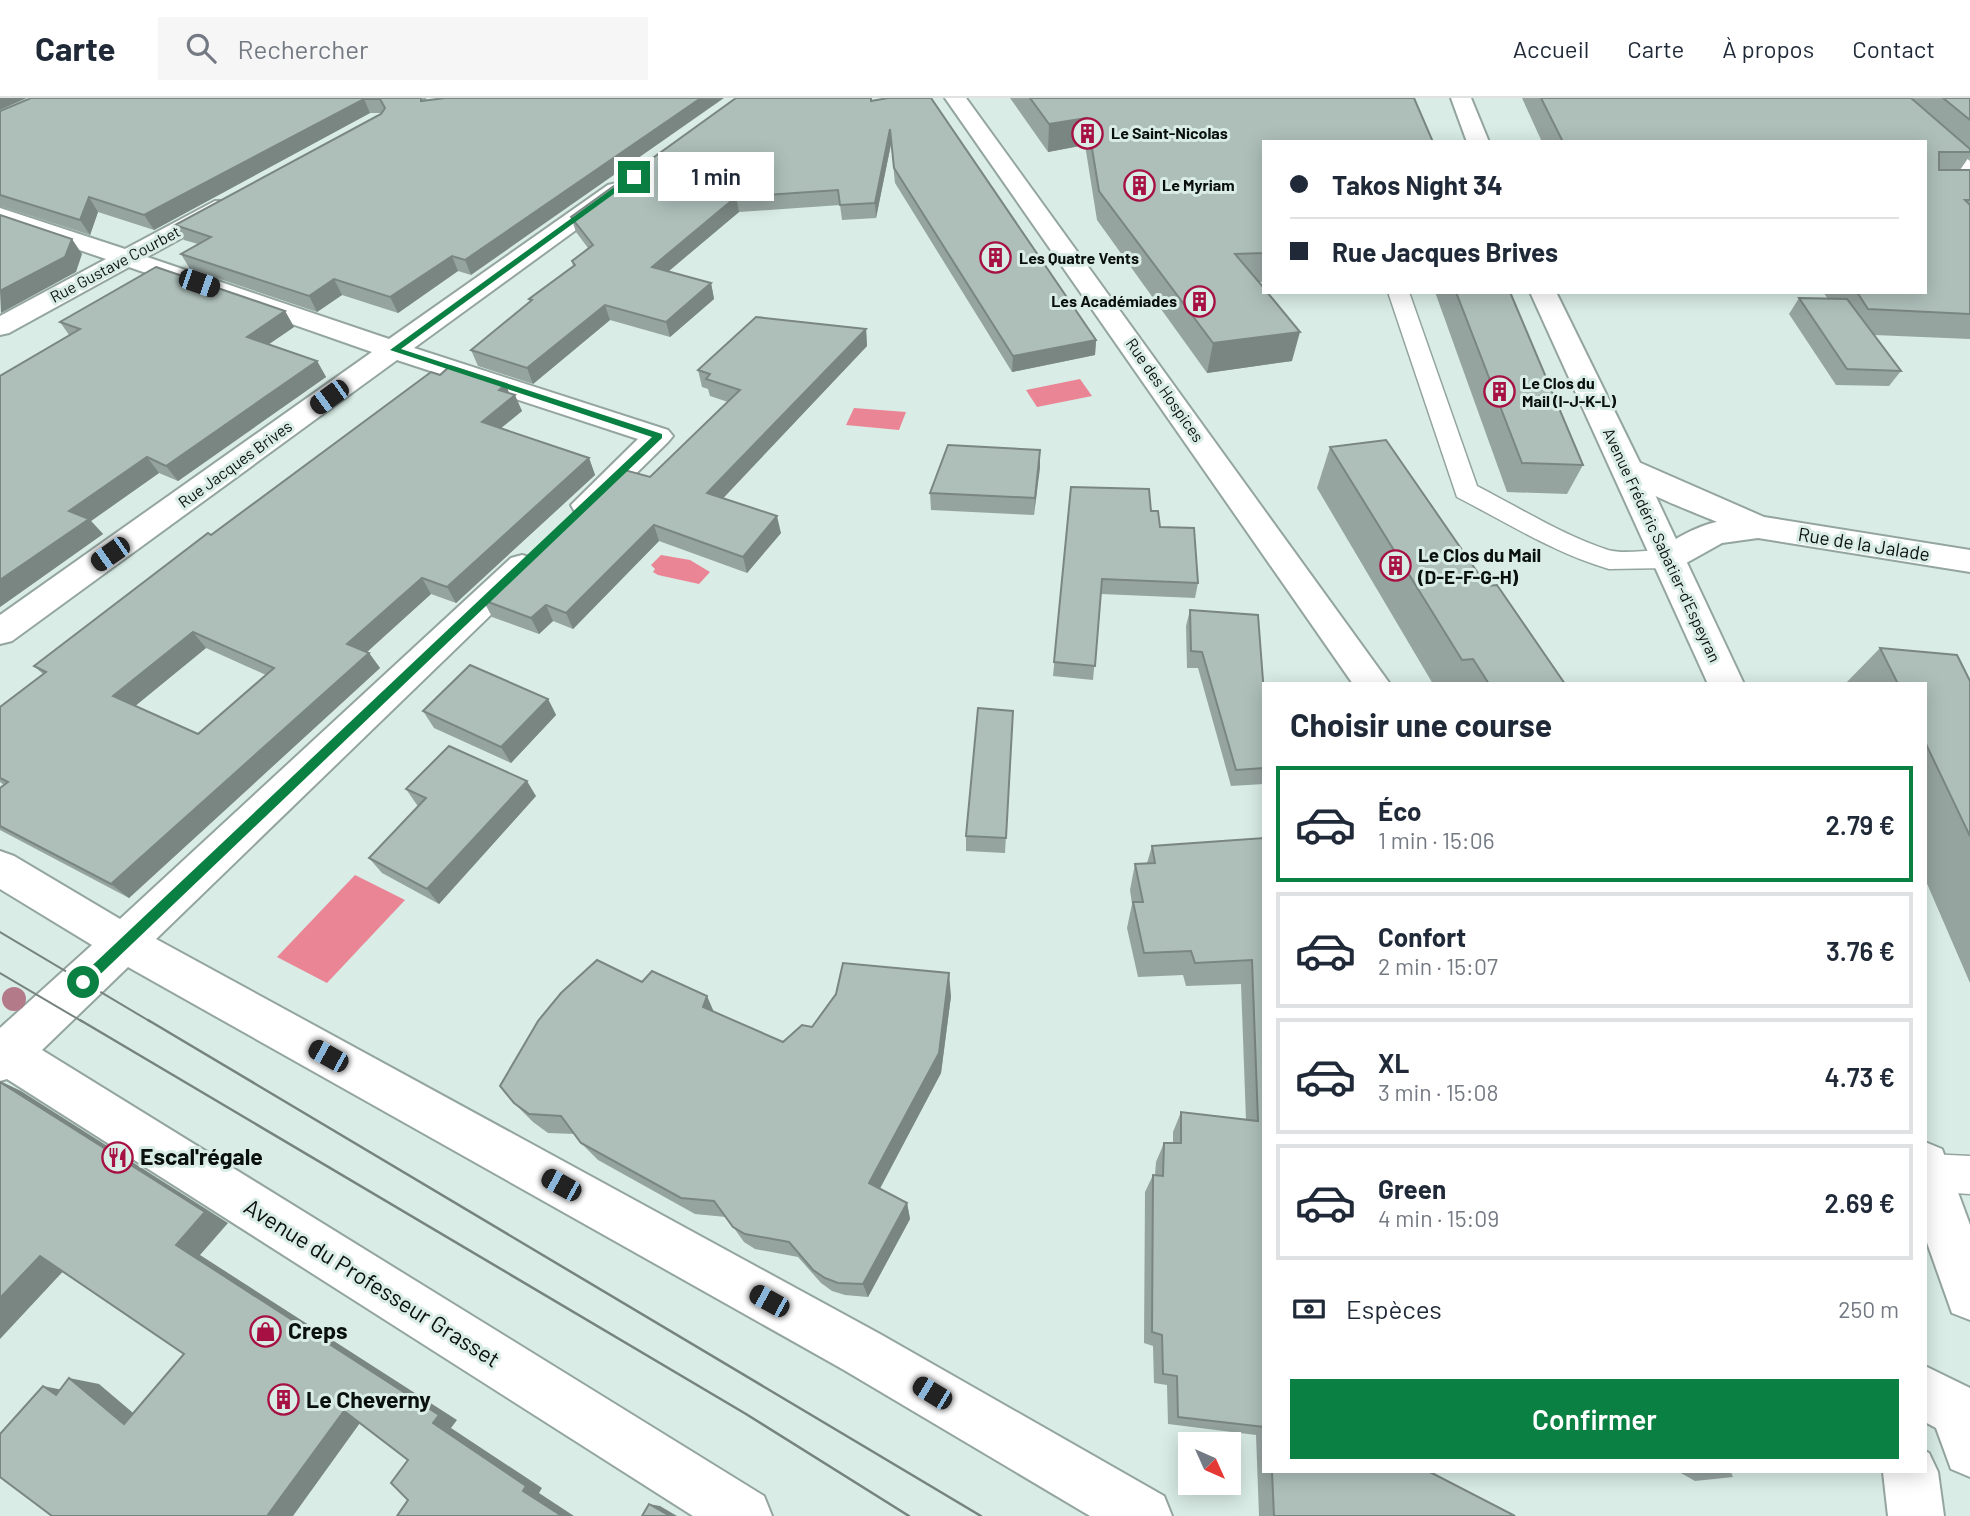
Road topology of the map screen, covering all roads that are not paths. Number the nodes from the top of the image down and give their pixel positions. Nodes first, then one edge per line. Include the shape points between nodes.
1 (955, 98) edge
2 (1461, 98) edge
3 (1911, 121) edge
4 (1477, 140) edge
5 (1970, 173) edge
6 (630, 179) edge
7 (246, 193) edge
8 (0, 215) edge
9 (126, 258) junction
10 (1399, 294) edge
11 (1544, 294) edge
12 (0, 327) edge
13 (394, 350) junction
14 (1627, 467) junction
15 (1758, 527) junction
16 (1668, 559) junction
17 (1970, 561) edge
18 (0, 632) edge
19 (1370, 682) edge
20 (1725, 682) edge
21 (0, 867) edge
22 (124, 943) junction
23 (2, 1054) edge
24 (1941, 1171) edge
25 (1970, 1295) edge
26 (1927, 1394) edge
27 (1970, 1450) edge
28 (1910, 1473) edge
29 (744, 1516) edge
30 (1144, 1516) edge
31 (1916, 1516) edge

1 - 19 street, Rue des Hospices
2 - 4 street
3 - 5 street
6 - 13 street, Rue Jacques Brives
7 - 9 street, Rue Gustave Courbet
8 - 9 street
9 - 12 street, Rue Gustave Courbet
9 - 13 street
10 - 16 lane via 1466,491 1609,560
11 - 14 street, Avenue Frédéric Sabatier-d'Espeyran
13 - 18 street, Rue Jacques Brives
13 - 22 street via 659,436
14 - 15 street, Rue de la Jalade
14 - 16 street, Avenue Frédéric Sabatier-d'Espeyran
15 - 16 street, Rue de la Jalade via 1714,533
15 - 17 street, Rue de la Jalade
16 - 20 street, Avenue Frédéric Sabatier-d'Espeyran
21 - 22 street
22 - 23 street
22 - 30 street via 862,1352
23 - 29 street, Avenue du Professeur Grasset
24 - 25 street
26 - 27 street via 1958,1411
28 - 31 street

